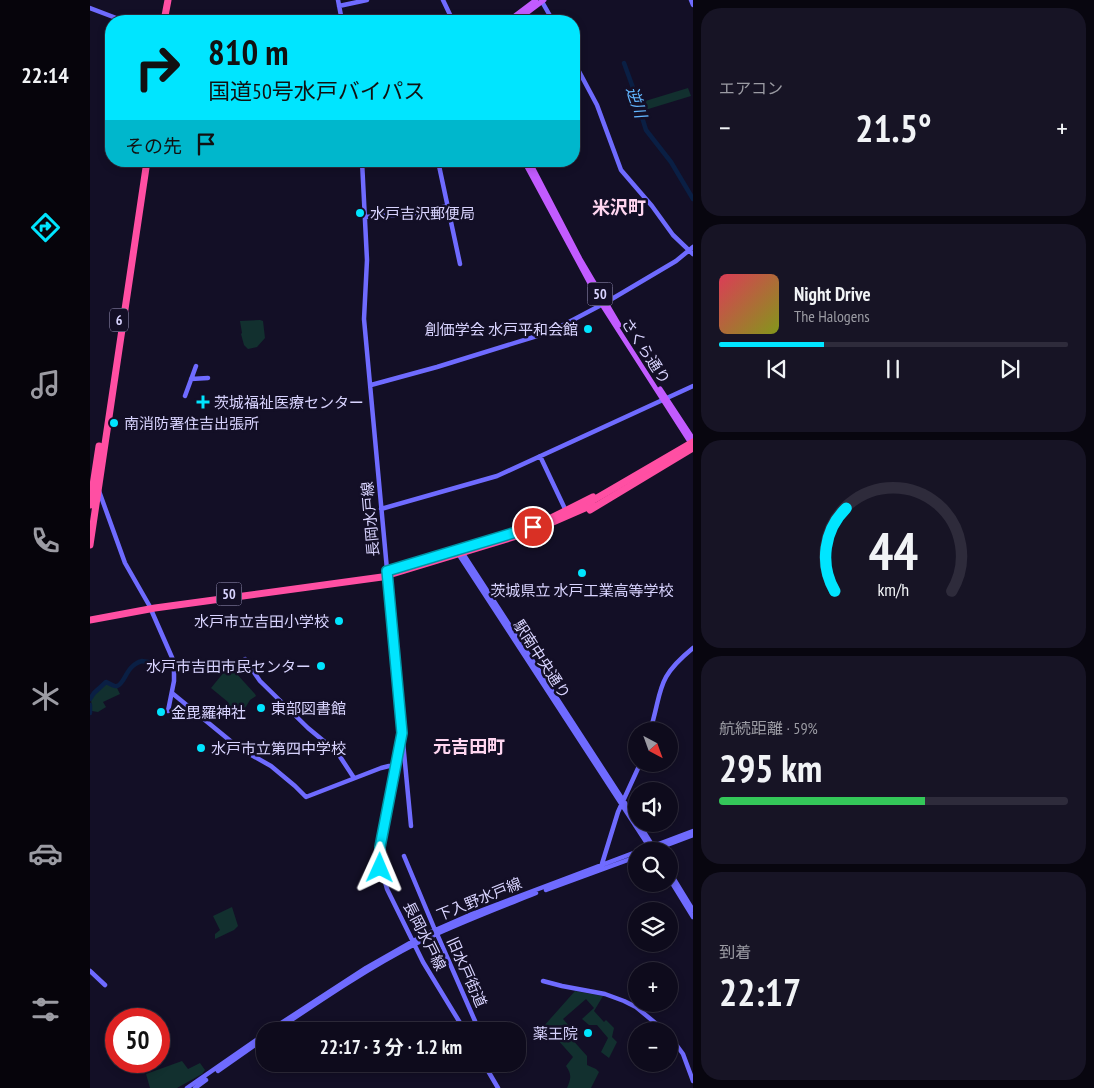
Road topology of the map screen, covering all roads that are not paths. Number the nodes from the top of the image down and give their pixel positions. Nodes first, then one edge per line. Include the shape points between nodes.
1 (168, 0) edge
2 (172, 0) edge
3 (338, 0) edge
4 (367, 0) edge
5 (443, 0) edge
6 (541, 0) edge
7 (691, 0) edge
8 (693, 5) edge
9 (339, 6) junction
10 (90, 8) edge
11 (108, 15) edge
12 (165, 15) edge
13 (170, 15) edge
14 (341, 15) edge
15 (450, 15) edge
16 (517, 15) edge
17 (523, 15) edge
18 (550, 15) edge
19 (580, 73) edge
20 (142, 167) edge
21 (146, 167) edge
22 (362, 167) edge
23 (439, 167) edge
24 (527, 167) edge
25 (531, 167) edge
26 (448, 206) junction
27 (365, 217) junction
28 (692, 251) edge
29 (460, 264) dead end
30 (604, 304) junction
31 (196, 366) dead end
32 (208, 378) dead end
33 (191, 379) junction
34 (370, 385) junction
35 (693, 386) edge
36 (185, 396) dead end
37 (664, 399) junction
38 (692, 442) edge
39 (540, 456) junction
40 (90, 470) edge
41 (94, 478) junction
42 (98, 489) junction
43 (90, 505) edge
44 (381, 509) junction
45 (566, 511) junction
46 (535, 528) junction
47 (90, 545) edge
48 (460, 553) junction
49 (387, 573) junction
50 (150, 607) junction
51 (90, 615) edge
52 (90, 620) edge
53 (693, 648) edge
54 (245, 659) dead end
55 (172, 693) junction
56 (168, 711) dead end
57 (652, 722) edge
58 (402, 739) junction
59 (397, 766) junction
60 (637, 772) edge
61 (354, 778) junction
62 (623, 803) junction
63 (628, 810) edge
64 (410, 826) dead end
65 (693, 831) edge
66 (693, 835) edge
67 (648, 842) edge
68 (670, 842) edge
69 (674, 842) edge
70 (404, 856) dead end
71 (628, 856) edge
72 (628, 859) edge
73 (600, 868) junction
74 (678, 886) edge
75 (678, 892) edge
76 (693, 910) edge
77 (693, 917) edge
78 (436, 932) junction
79 (414, 943) junction
80 (90, 971) edge
81 (543, 980) dead end
82 (105, 985) dead end
83 (474, 1021) dead end
84 (284, 1022) edge
85 (289, 1022) edge
86 (459, 1022) edge
87 (654, 1022) edge
88 (256, 1040) edge
89 (256, 1044) edge
90 (678, 1048) edge
91 (489, 1072) edge
92 (693, 1081) edge
93 (187, 1088) edge
94 (195, 1088) edge
95 (498, 1088) edge

1 - 12 highway
2 - 13 highway
3 - 9 street
4 - 9 street
5 - 15 street
6 - 16 main road
6 - 17 main road
6 - 18 street
7 - 8 street
9 - 14 street
10 - 11 street
19 - 28 street via 597,105 620,170 672,235
20 - 41 highway, 6
21 - 42 highway, 6
22 - 27 street, 長岡水戸線
23 - 26 street
24 - 30 main road, さくら通り / 50
25 - 30 main road, さくら通り / 50
26 - 27 street via 412,214
26 - 29 street
27 - 34 street, 長岡水戸線 via 364,319
28 - 30 street
30 - 34 street via 544,334
30 - 37 main road, さくら通り / 50
31 - 33 street
32 - 33 street
33 - 36 street
34 - 44 street, 長岡水戸線
35 - 37 street
37 - 38 main road, さくら通り / 50
37 - 39 street
38 - 45 highway
38 - 46 highway, 50, bridge via 591,504
38 - 46 highway via 596,507 559,524
39 - 44 street via 497,476
39 - 45 street
40 - 41 street
41 - 42 street
41 - 43 highway, 6
42 - 47 highway, 6
42 - 50 street via 125,563
44 - 49 street, 長岡水戸線
45 - 46 highway
46 - 48 highway, 50
48 - 49 highway, 50
48 - 62 street, 駅南中央通り
49 - 50 highway, 50
49 - 58 street, 長岡水戸線
50 - 51 highway, 50
50 - 52 highway, 50
50 - 55 street via 174,662
53 - 57 street via 667,674 660,687
54 - 61 street via 260,681 337,752
55 - 56 street
55 - 61 street via 239,748 271,766 306,797
58 - 59 street, 長岡水戸線
58 - 64 street
59 - 61 street via 386,766
59 - 79 street, 長岡水戸線 via 380,847 380,864 387,887
60 - 62 street
62 - 63 street, 駅南中央通り
62 - 67 street, 駅南中央通り
62 - 73 street
65 - 68 street, 下入野水戸線
66 - 69 street, 下入野水戸線
70 - 78 street, 旧水戸街道
71 - 73 street, 下入野水戸線
72 - 73 street, 下入野水戸線
73 - 78 street, 下入野水戸線
74 - 76 street
75 - 77 street
78 - 79 street, 下入野水戸線
78 - 83 street, 旧水戸街道
79 - 84 street, 下入野水戸線 via 366,968
79 - 85 street, 下入野水戸線
79 - 86 street, 長岡水戸線
80 - 82 street
81 - 87 street via 624,1001
88 - 93 street
89 - 94 street
90 - 92 street
91 - 95 street

